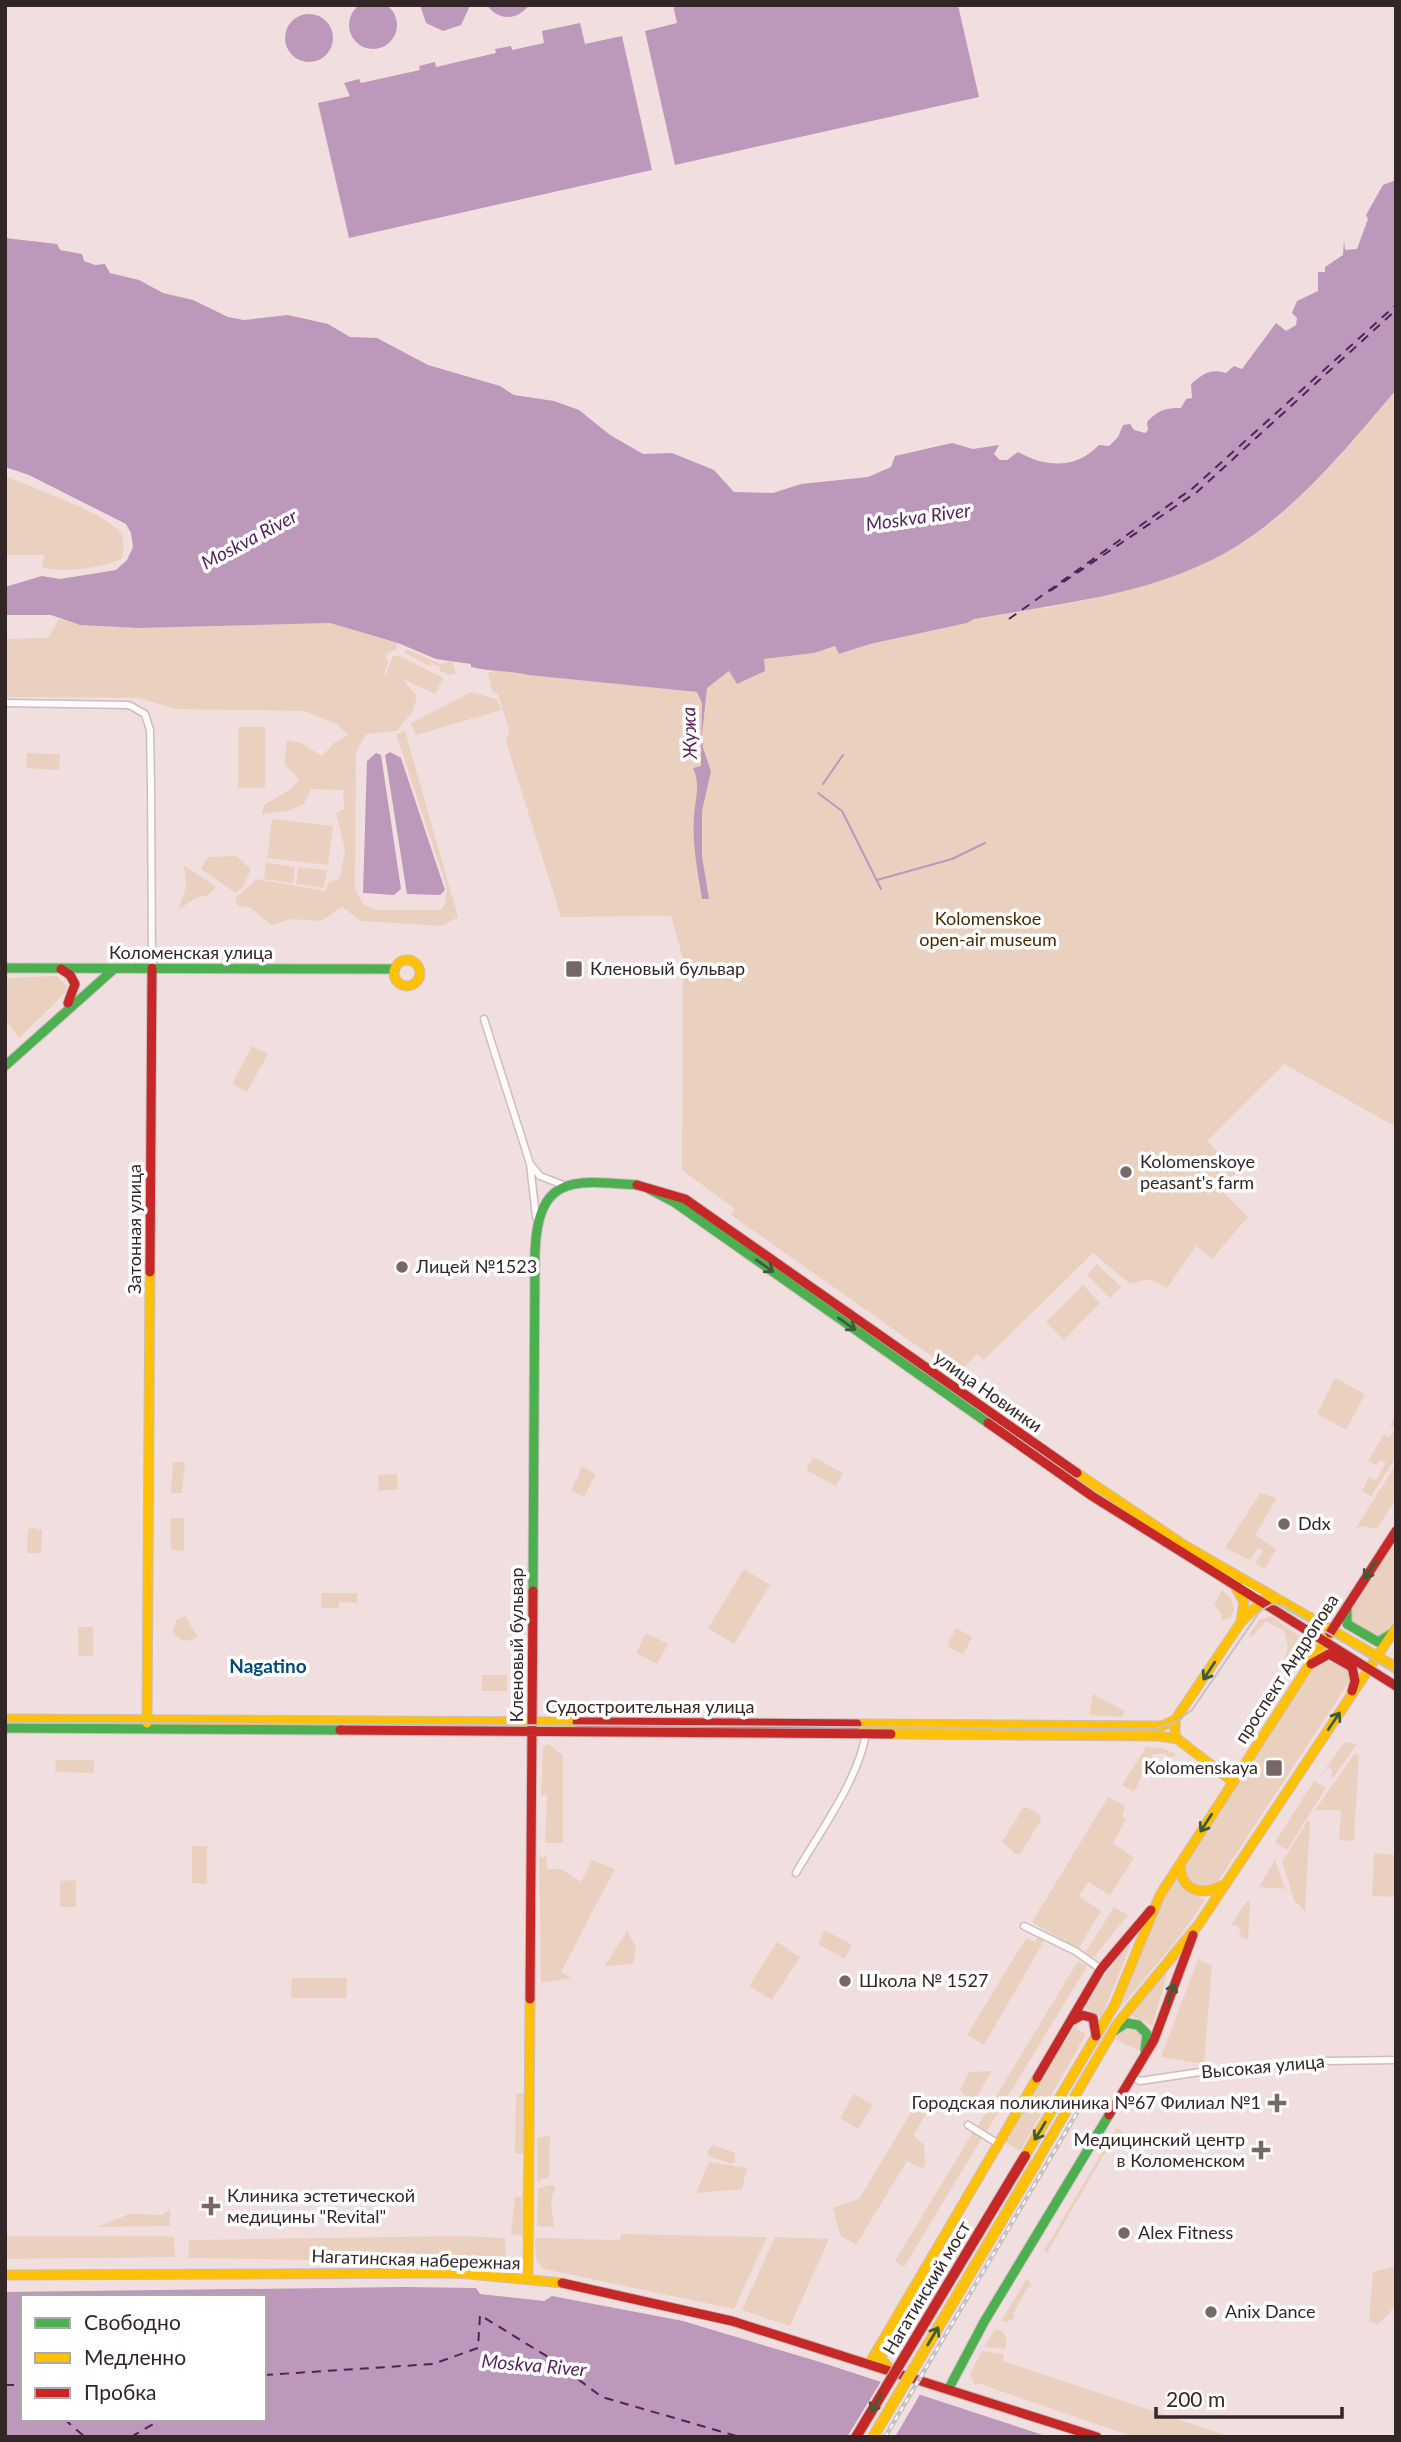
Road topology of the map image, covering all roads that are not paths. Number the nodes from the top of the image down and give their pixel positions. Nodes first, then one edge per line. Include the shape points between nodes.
1 (5, 703) edge
2 (5, 968) edge
3 (61, 968) junction
4 (152, 968) junction
5 (114, 969) junction
6 (395, 973) dead end
7 (64, 1011) junction
8 (484, 1018) dead end
9 (5, 1066) edge
10 (530, 1164) junction
11 (563, 1185) junction
12 (536, 1223) junction
13 (1057, 1466) junction
14 (1396, 1531) edge
15 (1232, 1582) junction
16 (1264, 1590) junction
17 (1261, 1602) junction
18 (1283, 1602) junction
19 (1349, 1602) junction
20 (1241, 1622) junction
21 (1331, 1629) junction
22 (1395, 1630) edge
23 (1323, 1641) junction
24 (1377, 1655) junction
25 (1396, 1667) edge
26 (1368, 1670) junction
27 (1304, 1671) junction
28 (1396, 1686) edge
29 (1350, 1696) junction
30 (5, 1719) edge
31 (1175, 1720) junction
32 (147, 1724) junction
33 (532, 1727) junction
34 (5, 1728) edge
35 (866, 1729) junction
36 (1178, 1740) junction
37 (1233, 1782) junction
38 (1180, 1863) junction
39 (796, 1873) dead end
40 (1223, 1885) junction
41 (1151, 1910) junction
42 (1199, 1924) junction
43 (1024, 1926) dead end
44 (1101, 1969) junction
45 (1067, 2027) junction
46 (1114, 2031) junction
47 (1095, 2038) junction
48 (1143, 2055) junction
49 (1396, 2060) edge
50 (1132, 2077) junction
51 (968, 2125) dead end
52 (998, 2143) junction
53 (1025, 2156) joint
54 (5, 2274) edge
55 (528, 2278) junction
56 (882, 2341) junction
57 (869, 2364) junction
58 (892, 2371) junction
59 (949, 2388) junction
60 (856, 2437) edge
61 (873, 2437) edge
62 (1097, 2437) edge

1 - 4 street, Затонная улица via 129,705 145,715 150,730
2 - 3 street, Коломенская улица
3 - 5 street, Коломенская улица
3 - 7 street via 75,985
4 - 5 street, Коломенская улица
4 - 6 street, Коломенская улица
4 - 32 street, Затонная улица
5 - 7 street
7 - 9 street
8 - 10 street, Кленовый бульвар
10 - 11 street, улица Новинки via 540,1176
10 - 12 street, Кленовый бульвар
11 - 12 street via 545,1198
11 - 13 street, улица Новинки via 630,1185 666,1197 716,1226
12 - 33 street, Кленовый бульвар
13 - 15 street, улица Новинки via 1160,1539
13 - 16 street, улица Новинки
14 -> 19 street, проспект Андропова
15 - 16 street via 1258,1593
15 - 17 street, улица Новинки
15 - 20 street via 1244,1602
16 - 18 street, улица Новинки
17 - 18 street
17 - 20 street
17 - 23 street, улица Новинки
18 - 21 street, улица Новинки
19 - 21 street, проспект Андропова
19 - 22 street via 1345,1616 1349,1627 1374,1642
20 -> 31 street
21 - 23 street, проспект Андропова
21 - 24 street, улица Новинки
22 - 24 street
23 - 26 street, улица Новинки
23 - 27 street, проспект Андропова
24 - 25 street, улица Новинки
24 - 26 street
26 - 28 street, улица Новинки
26 - 29 street
27 - 29 street via 1324,1654 1334,1655 1354,1670
27 - 37 street, проспект Андропова
40 -> 29 street
30 - 32 street, Судостроительная улица
31 - 35 street, Судостроительная улица via 1153,1726
31 - 36 street via 1173,1733
32 - 33 street, Судостроительная улица
32 - 34 street, Судостроительная улица
33 - 35 street, Судостроительная улица
33 - 55 street, Кленовый бульвар
35 - 36 street, Судостроительная улица
35 - 39 street via 863,1750 846,1786
36 - 37 street
37 -> 38 street, проспект Андропова
38 - 40 street via 1182,1879 1193,1890 1208,1893
38 - 41 street, проспект Андропова
40 - 42 street
41 - 44 street
41 - 47 street, проспект Андропова via 1115,2004
42 - 46 street
48 -> 42 street via 1154,2040
43 - 44 street
44 - 45 street
45 - 47 street via 1076,2016 1088,2015 1096,2024
45 - 52 street
46 - 48 street via 1126,2023 1141,2027 1147,2036
61 -> 46 street, Нагатинский мост, bridge
47 -> 53 street, проспект Андропова
48 - 50 street
49 - 50 street, Высокая улица via 1326,2061 1140,2081
50 - 59 street via 979,2330
51 - 52 street
52 - 56 street
53 -> 60 street, Нагатинский мост, bridge
54 - 55 street, Нагатинская набережная via 458,2273
55 - 57 street, Нагатинская набережная via 681,2307
56 - 57 street
56 - 58 street via 882,2360
57 - 58 street, Нагатинская набережная
58 - 59 street, Нагатинская набережная
59 - 62 street, Нагатинская набережная

